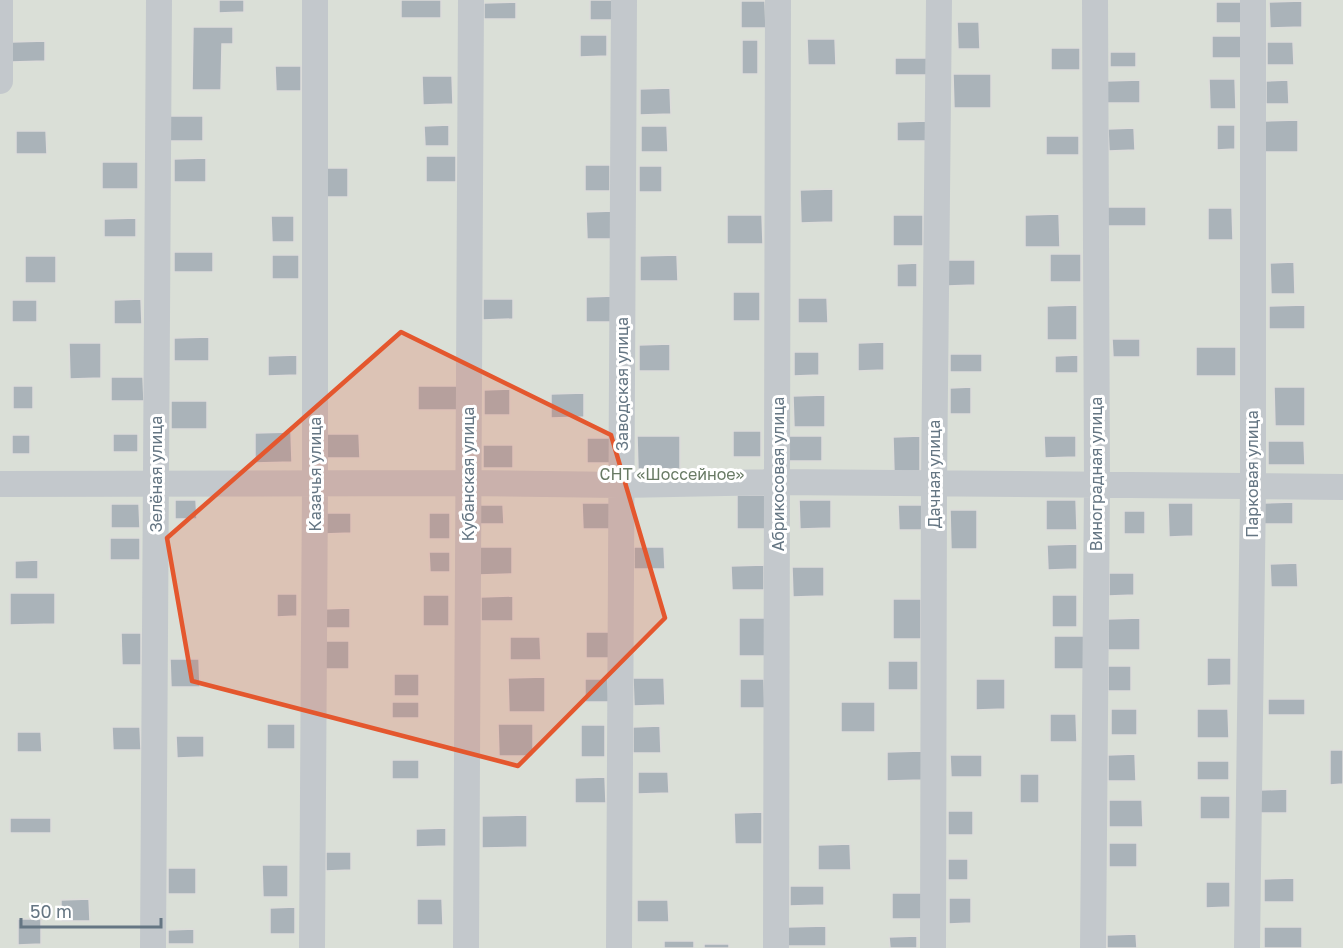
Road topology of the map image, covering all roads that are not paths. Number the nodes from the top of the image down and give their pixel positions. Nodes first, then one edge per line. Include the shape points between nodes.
1 (0, 0) edge
2 (159, 0) edge
3 (315, 0) edge
4 (471, 0) edge
5 (624, 0) edge
6 (778, 0) edge
7 (939, 0) edge
8 (1095, 0) edge
9 (1253, 0) edge
10 (0, 81) edge
11 (778, 482) junction
12 (156, 483) junction
13 (468, 483) junction
14 (0, 484) edge
15 (315, 484) junction
16 (934, 484) junction
17 (621, 485) junction
18 (1097, 486) junction
19 (1343, 487) edge
20 (1252, 488) junction
21 (153, 948) edge
22 (312, 948) edge
23 (466, 948) edge
24 (620, 948) edge
25 (776, 948) edge
26 (933, 948) edge
27 (1093, 948) edge
28 (1247, 948) edge

1 - 10 street
2 - 12 street, Зелёная улица
3 - 15 street, Казачья улица
4 - 13 street, Кубанская улица
5 - 17 street, Заводская улица
6 - 11 street, Абрикосовая улица
7 - 16 street, Дачная улица
8 - 18 street, Виноградная улица
9 - 20 street, Парковая улица
11 - 16 street
11 - 17 street
11 - 25 street, Абрикосовая улица
12 - 14 street
12 - 15 street
12 - 21 street, Зелёная улица
13 - 15 street
13 - 17 street
13 - 23 street, Кубанская улица
15 - 22 street, Казачья улица
16 - 18 street
16 - 26 street, Дачная улица
17 - 24 street, Заводская улица
18 - 20 street
18 - 27 street, Виноградная улица
19 - 20 street
20 - 28 street, Парковая улица

